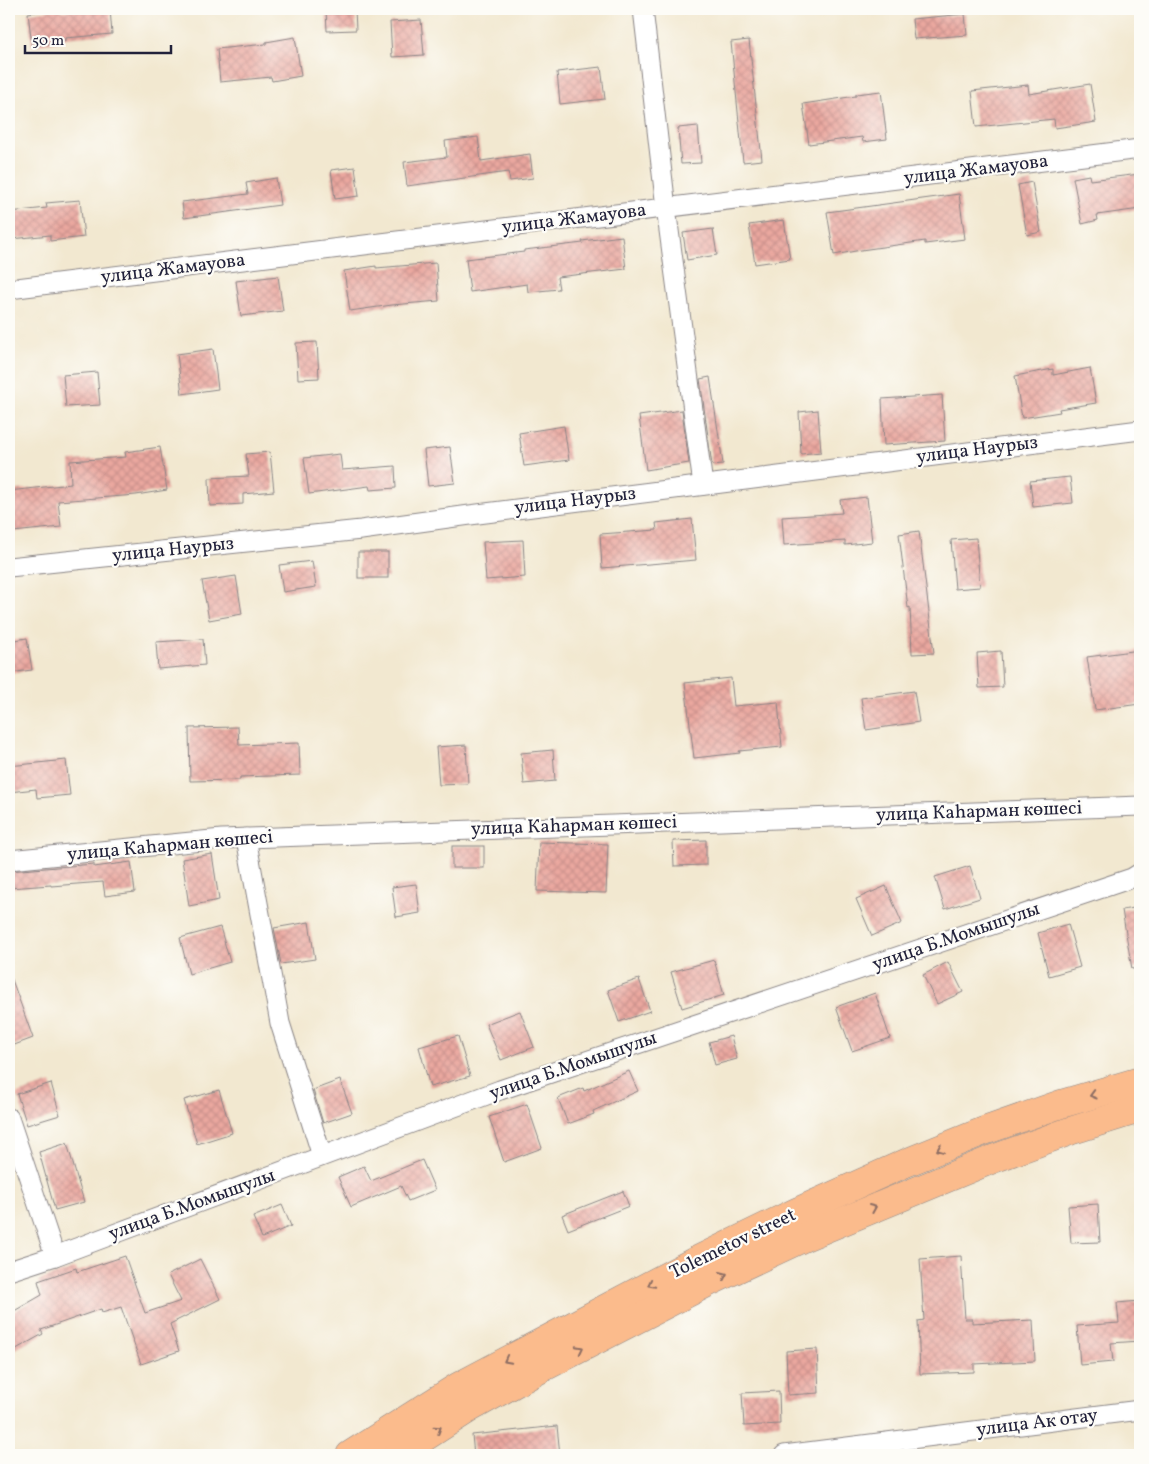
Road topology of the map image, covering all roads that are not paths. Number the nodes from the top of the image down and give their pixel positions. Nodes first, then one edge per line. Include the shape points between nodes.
1 (643, 9) edge
2 (1140, 150) edge
3 (666, 208) junction
4 (9, 289) edge
5 (1140, 430) edge
6 (703, 485) junction
7 (9, 567) edge
8 (1140, 806) edge
9 (246, 838) junction
10 (9, 860) edge
11 (1140, 873) edge
12 (1140, 1081) edge
13 (1140, 1109) edge
14 (9, 1118) edge
15 (322, 1156) junction
16 (55, 1256) junction
17 (9, 1271) edge
18 (1140, 1410) edge
19 (811, 1454) edge
20 (350, 1455) edge
21 (397, 1455) edge
22 (784, 1455) edge

1 - 3 street
2 - 3 street, улица Жамауова
3 - 4 street, улица Жамауова
3 - 6 street
5 - 6 street, улица Наурыз
6 - 7 street, улица Наурыз via 361,530
8 - 9 street, улица Каһарман көшесі
9 - 10 street, улица Каһарман көшесі
9 - 15 street via 280,1023
11 - 15 street, улица Б.Момышулы via 500,1090
12 -> 20 main road, Tolemetov street via 984,1131 794,1213 695,1261 459,1386
21 -> 13 main road, Tolemetov street via 470,1408 546,1366 709,1282 805,1237 993,1159
14 - 16 street
15 - 16 street, улица Б.Момышулы
16 - 17 street, улица Б.Момышулы
18 - 19 street, улица Ак отау
19 - 22 street, улица Ак отау

